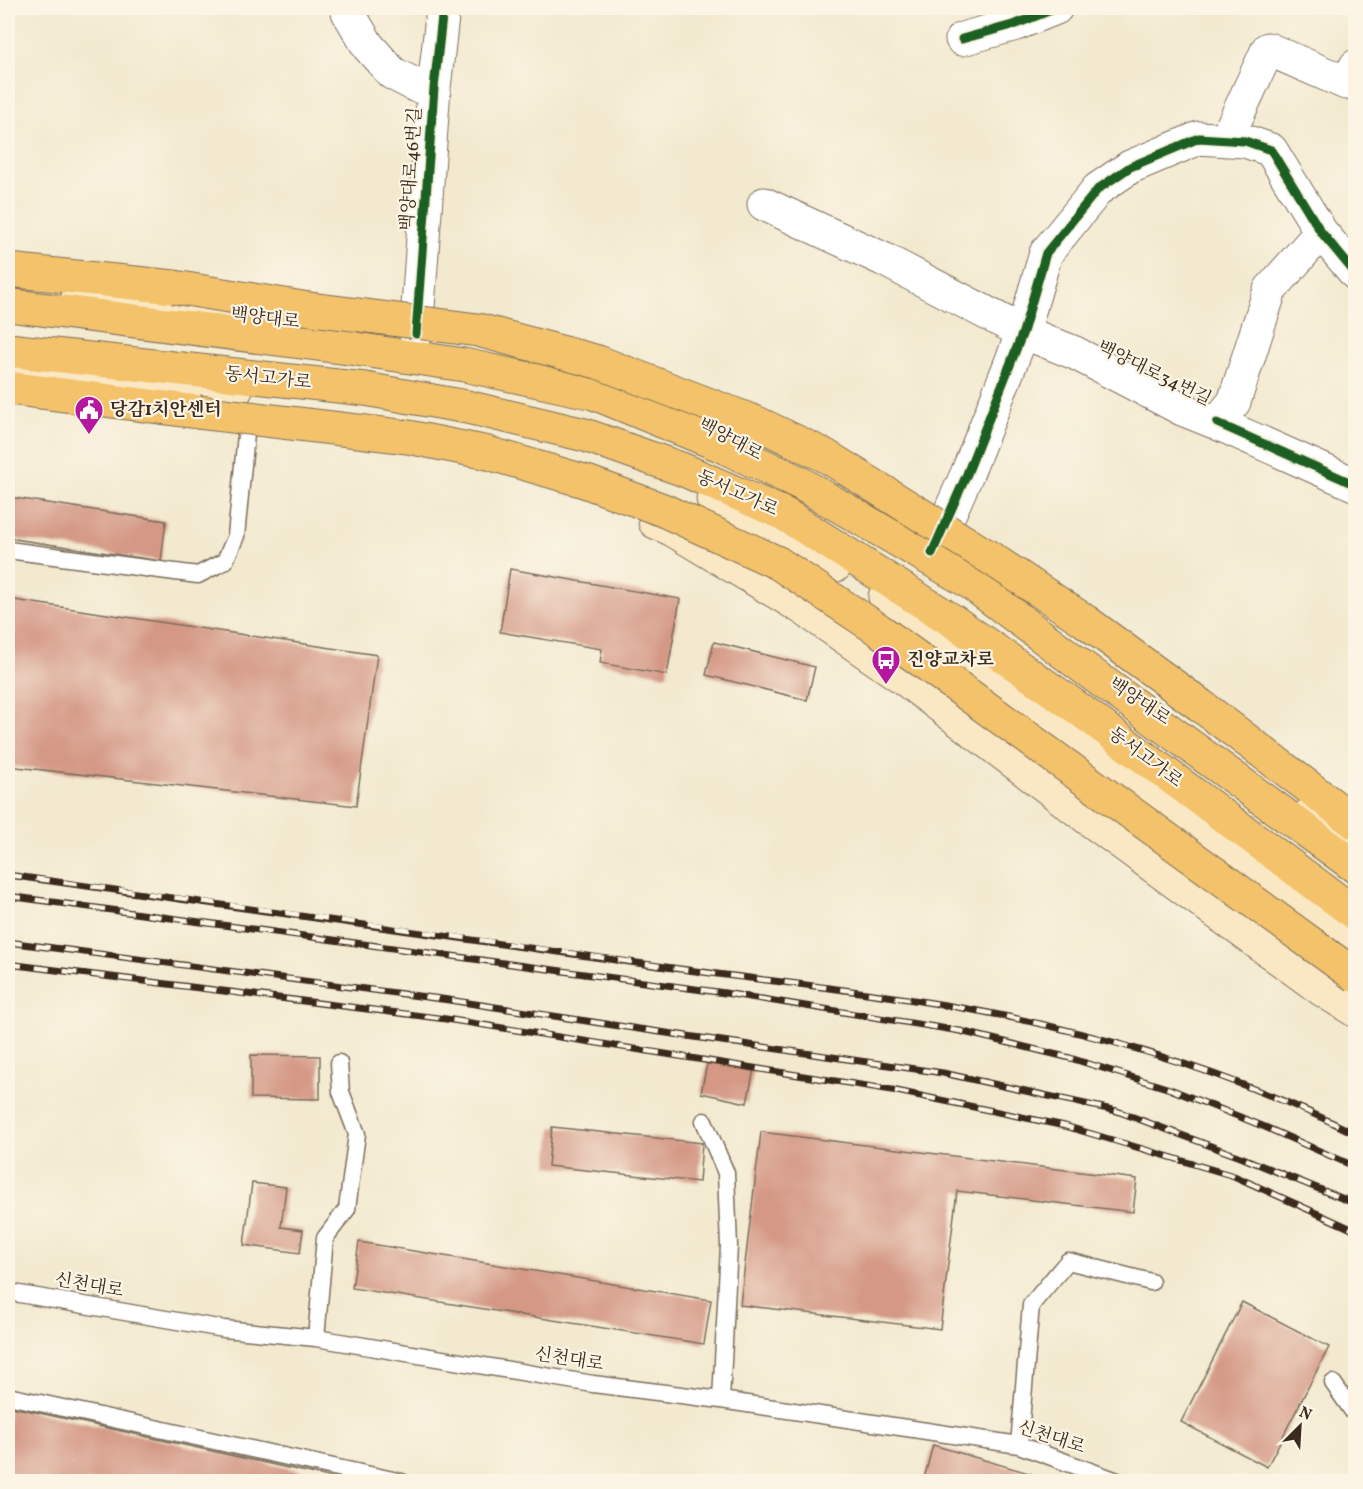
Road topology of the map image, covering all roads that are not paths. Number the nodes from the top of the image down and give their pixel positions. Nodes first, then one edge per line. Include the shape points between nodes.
1 (347, 8) edge
2 (443, 8) edge
3 (1056, 8) edge
4 (962, 39) dead end
5 (1356, 66) edge
6 (434, 88) junction
7 (1226, 140) junction
8 (764, 204) dead end
9 (1321, 231) junction
10 (8, 270) edge
11 (1356, 274) edge
12 (8, 281) edge
13 (8, 305) edge
14 (1023, 332) junction
15 (416, 334) junction
16 (8, 350) edge
17 (8, 366) edge
18 (160, 384) junction
19 (8, 388) edge
20 (249, 404) junction
21 (1217, 423) junction
22 (1356, 485) edge
23 (8, 550) edge
24 (932, 553) junction
25 (1356, 823) edge
26 (1356, 846) edge
27 (1356, 867) edge
28 (1356, 914) edge
29 (1356, 940) edge
30 (1356, 976) edge
31 (1356, 1011) edge
32 (339, 1064) dead end
33 (704, 1121) dead end
34 (1152, 1281) dead end
35 (8, 1292) edge
36 (316, 1338) junction
37 (1333, 1383) dead end
38 (8, 1396) edge
39 (721, 1400) junction
40 (1356, 1416) edge
41 (1019, 1445) junction
42 (402, 1482) edge
43 (1120, 1482) edge

1 - 6 street via 368,46 392,73 417,86
2 - 6 street, 백양대로46번길
3 - 4 street
5 - 7 street via 1346,83 1268,49
6 - 15 street, 백양대로46번길
7 - 9 street via 1245,141 1271,150
7 - 14 street via 1199,138 1130,167 1098,189 1046,253
8 - 14 street, 백양대로34번길 via 883,259
9 - 11 street
9 - 21 street, 백양대로34번길 via 1270,290 1234,402
10 - 25 highway, bridge via 174,287 478,330 598,363 757,423 826,456 1020,577 1200,705
12 - 15 main road, 백양대로 via 279,322
13 - 27 highway, 동서고가로 via 464,365 594,393 709,440 801,483 971,583
14 - 21 street, 백양대로34번길 via 1075,353
14 - 24 street
15 - 24 main road, 백양대로 via 543,361 594,378 688,418
16 - 28 highway, 동서고가로 via 365,389 467,407 585,435 684,471 784,514 953,621
17 - 18 main road
18 - 20 main road
18 - 29 main road via 401,404 515,427 724,503 816,552 935,629
19 - 30 highway, bridge via 408,437 488,453 584,481 663,510 778,563 879,630
20 - 23 lane via 236,536 225,561 198,575
20 - 31 main road via 559,482 673,530 801,607 906,680 1093,822
21 - 22 street
24 - 26 main road, 백양대로 via 1109,682
32 - 36 lane via 341,1092 357,1134 347,1209 325,1238
33 - 39 lane via 726,1173 729,1246
34 - 41 lane via 1068,1261 1031,1305
35 - 36 lane, 신천대로 via 224,1329
36 - 39 lane, 신천대로 via 593,1384
37 - 40 lane
38 - 42 lane
39 - 41 lane, 신천대로
41 - 43 lane, 신천대로

